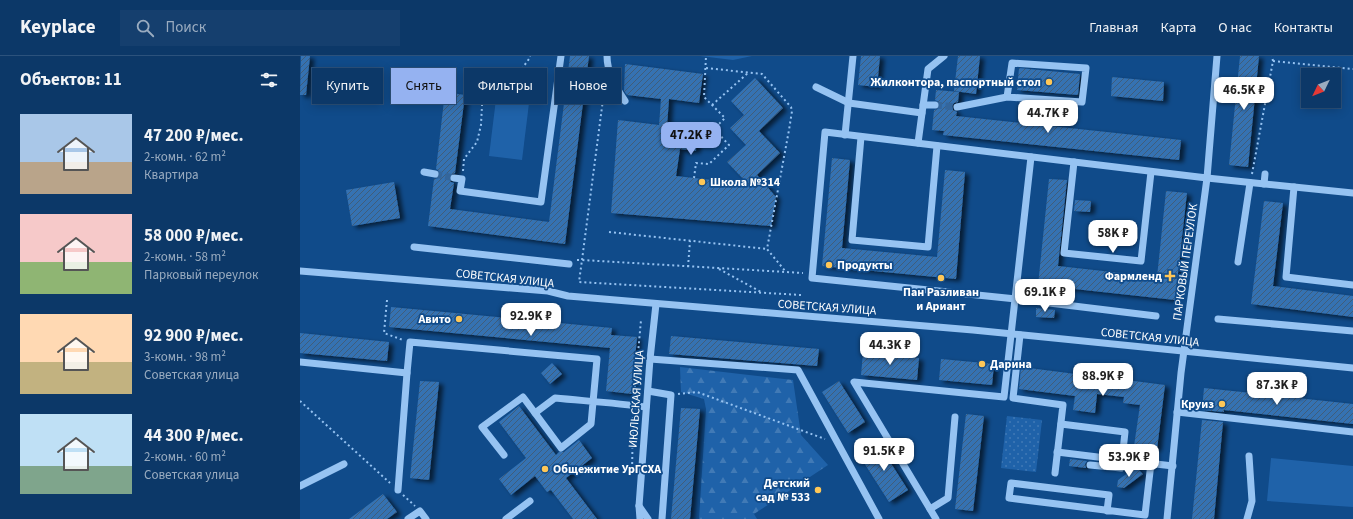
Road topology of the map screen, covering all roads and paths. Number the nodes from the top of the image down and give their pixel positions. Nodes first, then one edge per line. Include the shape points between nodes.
1 (530, 56) edge
2 (561, 56) edge
3 (607, 56) edge
4 (706, 56) edge
5 (853, 56) edge
6 (944, 56) edge
7 (1217, 56) edge
8 (1272, 56) edge
9 (1273, 61) junction
10 (522, 68) edge
11 (706, 68) junction
12 (1353, 69) edge
13 (748, 73) junction
14 (816, 87) dead end
15 (1007, 97) junction
16 (625, 101) dead end
17 (848, 103) junction
18 (482, 104) edge
19 (602, 104) edge
20 (712, 105) junction
21 (923, 105) junction
22 (935, 105) tunnel mouth
23 (957, 107) tunnel mouth
24 (922, 113) junction
25 (845, 135) junction
26 (861, 137) junction
27 (918, 144) junction
28 (937, 146) junction
29 (1031, 157) junction
30 (1074, 162) junction
31 (424, 172) dead end
32 (1151, 172) junction
33 (435, 174) tunnel mouth
34 (1265, 174) dead end
35 (454, 178) tunnel mouth
36 (694, 178) dead end
37 (1207, 178) junction
38 (462, 179) junction
39 (1250, 183) junction
40 (1264, 184) junction
41 (1294, 187) junction
42 (1353, 193) edge
43 (609, 232) dead end
44 (690, 241) junction
45 (414, 247) dead end
46 (767, 249) junction
47 (582, 260) junction
48 (1238, 262) dead end
49 (569, 264) dead end
50 (688, 266) junction
51 (718, 268) junction
52 (300, 271) edge
53 (786, 272) junction
54 (803, 273) dead end
55 (1353, 285) edge
56 (762, 293) junction
57 (801, 295) dead end
58 (1016, 299) junction
59 (387, 300) dead end
60 (656, 304) junction
61 (1156, 316) dead end
62 (1218, 319) dead end
63 (641, 320) dead end
64 (1353, 331) edge
65 (1012, 334) junction
66 (1020, 335) junction
67 (410, 342) junction
68 (1184, 351) junction
69 (650, 359) junction
70 (300, 362) edge
71 (1353, 368) edge
72 (407, 373) junction
73 (1250, 374) dead end
74 (1249, 379) dead end
75 (648, 391) junction
76 (671, 395) junction
77 (300, 401) edge
78 (594, 402) junction
79 (633, 406) junction
80 (646, 407) junction
81 (1177, 412) junction
82 (535, 413) junction
83 (955, 417) dead end
84 (1061, 424) junction
85 (1353, 432) edge
86 (837, 443) junction
87 (1057, 452) junction
88 (504, 455) dead end
89 (1249, 456) dead end
90 (1122, 460) junction
91 (1151, 463) junction
92 (344, 464) dead end
93 (1090, 465) dead end
94 (1173, 466) junction
95 (1055, 473) dead end
96 (631, 480) dead end
97 (300, 486) edge
98 (398, 490) junction
99 (530, 501) dead end
100 (639, 506) junction
101 (930, 510) junction
102 (420, 511) junction
103 (1107, 511) junction
104 (408, 519) edge
105 (426, 519) edge
106 (506, 519) edge
107 (640, 519) edge
108 (648, 519) edge
109 (662, 519) edge
110 (878, 519) edge
111 (936, 519) edge
112 (1167, 519) edge
113 (1247, 519) edge

1 - 10 path
2 - 38 street via 541,202 460,191
3 - 16 street via 607,64 613,79
4 - 11 path
5 - 17 street
6 - 21 street via 928,69
7 - 37 street, ПАРКОВЫЙ ПЕРЕУЛОК
8 - 9 path
9 - 12 path
9 - 39 path
11 - 13 path
11 - 20 path via 704,97
13 - 20 path
13 - 46 path via 762,74 792,111
14 - 17 street
15 - 15 street via 1012,63 1049,68 1086,68 1082,102
15 - 23 street
17 - 24 street
17 - 25 street
18 - 38 path via 477,142 464,159
19 - 47 path
20 - 36 path via 725,118 714,129 729,145 709,164 696,163
21 - 22 street
21 - 24 street
24 - 27 street
25 - 26 street
25 - 58 street via 825,132 812,278
26 - 27 street
26 - 28 street via 852,240 928,247
27 - 28 street
28 - 29 street
29 - 30 street
29 - 58 street
30 - 32 street
30 - 32 street via 1064,253 1141,261
31 - 33 street
32 - 37 street
34 - 40 street
35 - 38 street
37 - 39 street
37 - 68 street, ПАРКОВЫЙ ПЕРЕУЛОК
39 - 40 street
39 - 48 street
40 - 41 street
41 - 42 street
41 - 55 street via 1286,277
43 - 44 path
44 - 46 path
44 - 50 path
45 - 49 street
46 - 53 path
47 - 50 path
47 - 56 path via 579,282
50 - 51 path
51 - 53 path
51 - 56 path
52 - 60 street, СОВЕТСКАЯ УЛИЦА via 548,291 568,296
53 - 54 path
56 - 57 path
58 - 61 street
58 - 65 street
59 - 67 path via 384,333
60 - 65 street, СОВЕТСКАЯ УЛИЦА
60 - 69 street, ИЮЛЬСКАЯ УЛИЦА
62 - 64 street
63 - 79 path
65 - 66 street, СОВЕТСКАЯ УЛИЦА
65 - 101 street via 1004,397 854,382
66 - 68 street, СОВЕТСКАЯ УЛИЦА
66 - 84 street via 1013,398 1063,405
67 - 72 street
67 - 78 street via 597,358
68 - 71 street, СОВЕТСКАЯ УЛИЦА
68 - 81 street, ПАРКОВЫЙ ПЕРЕУЛОК
69 - 75 street, ИЮЛЬСКАЯ УЛИЦА
69 - 86 street via 798,370
70 - 72 street
72 - 98 street
73 - 74 path
75 - 76 street
75 - 80 street, ИЮЛЬСКАЯ УЛИЦА
76 - 86 path via 697,392
76 - 109 street
77 - 98 path
78 - 79 street
78 - 82 street via 555,398
78 - 82 street via 591,424 561,448
79 - 80 street
79 - 96 path
80 - 100 street, ИЮЛЬСКАЯ УЛИЦА
81 - 85 street
81 - 94 street, ПАРКОВЫЙ ПЕРЕУЛОК
82 - 88 street via 522,397 482,427
83 - 101 street via 948,498
84 - 87 street
84 - 90 street via 1125,432
86 - 110 street
87 - 90 street
87 - 95 street
89 - 113 street via 1252,501
90 - 91 street
90 - 93 street via 1121,468
91 - 94 street
91 - 103 street via 1145,515
92 - 97 street
94 - 112 street, ПАРКОВЫЙ ПЕРЕУЛОК
98 - 102 path
99 - 106 street
100 - 107 street, ИЮЛЬСКАЯ УЛИЦА
100 - 108 street
101 - 111 street
102 - 104 street
102 - 105 street
103 - 103 street via 1009,498 1011,483 1109,495

